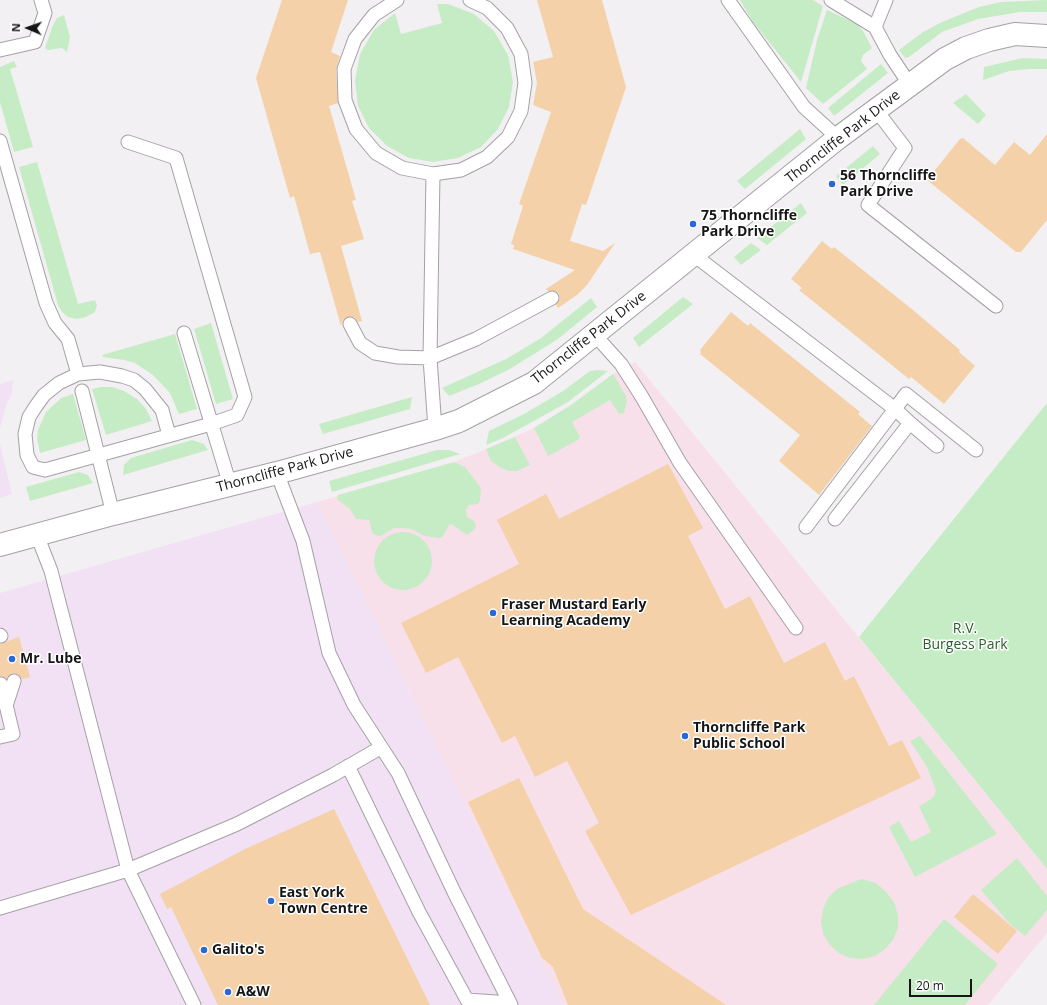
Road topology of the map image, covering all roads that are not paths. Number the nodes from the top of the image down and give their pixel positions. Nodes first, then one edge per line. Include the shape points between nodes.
1 (41, 0) edge
2 (397, 0) edge
3 (470, 0) edge
4 (728, 0) edge
5 (831, 0) edge
6 (886, 0) edge
7 (875, 27) junction
8 (1047, 36) edge
9 (0, 50) edge
10 (910, 85) junction
11 (876, 110) junction
12 (838, 138) junction
13 (0, 141) edge
14 (128, 142) dead end
15 (433, 174) junction
16 (694, 255) junction
17 (552, 298) dead end
18 (996, 306) dead end
19 (350, 324) dead end
20 (184, 333) dead end
21 (594, 334) junction
22 (430, 358) junction
23 (78, 374) junction
24 (82, 391) dead end
25 (895, 409) junction
26 (910, 423) junction
27 (211, 424) junction
28 (436, 429) junction
29 (169, 435) junction
30 (937, 446) dead end
31 (976, 450) dead end
32 (98, 455) junction
33 (277, 473) junction
34 (230, 484) junction
35 (113, 514) junction
36 (835, 520) dead end
37 (806, 527) dead end
38 (37, 535) junction
39 (0, 545) edge
40 (796, 628) dead end
41 (14, 681) dead end
42 (1, 684) dead end
43 (3, 705) edge
44 (0, 737) edge
45 (380, 748) junction
46 (348, 766) junction
47 (128, 870) junction
48 (0, 908) edge
49 (511, 1004) edge
50 (194, 1005) edge

1 - 9 lane via 45,12 35,42
2 - 15 lane via 374,15 354,39 344,69 345,100 356,129 376,153 402,168
3 - 15 lane via 487,8 507,28 521,54 525,83 521,111 508,137 487,157 461,170
4 - 12 lane via 804,107
5 - 7 lane
6 - 7 lane
7 - 10 lane
8 - 10 street, Thorncliffe Park Drive via 1015,34 966,48 945,59
10 - 11 street, Thorncliffe Park Drive
11 - 12 street, Thorncliffe Park Drive
11 - 18 lane via 905,148 868,204
12 - 16 street, Thorncliffe Park Drive
13 - 23 lane via 46,303 54,323 68,339
14 - 27 lane via 176,158 245,397 237,415
15 - 22 lane
16 - 21 street, Thorncliffe Park Drive
16 - 25 lane
17 - 22 lane via 476,339
19 - 22 lane via 360,343 375,353
20 - 27 lane
21 - 28 street, Thorncliffe Park Drive via 534,383 459,421
21 - 40 lane via 621,364 680,463
22 - 28 lane
23 - 29 lane via 100,372 134,380 162,410
23 - 32 lane via 44,395 29,417 25,434 27,455 33,467 45,470
24 - 32 lane
25 - 26 lane
25 - 31 lane via 906,394
25 - 37 lane
26 - 30 lane
26 - 36 lane
27 - 29 lane
27 - 34 lane
28 - 33 street, Thorncliffe Park Drive
29 - 32 lane
32 - 35 lane
33 - 34 street, Thorncliffe Park Drive
33 - 45 lane via 303,541 329,653 354,706
34 - 35 street, Thorncliffe Park Drive
35 - 38 street, Thorncliffe Park Drive
38 - 39 street, Thorncliffe Park Drive
38 - 47 lane via 51,571
41 - 43 lane
42 - 43 lane
43 - 44 lane via 13,734
45 - 46 lane
45 - 49 lane via 398,773
46 - 47 lane via 237,824
46 - 49 lane via 419,912 467,1000
47 - 48 lane
47 - 50 lane

